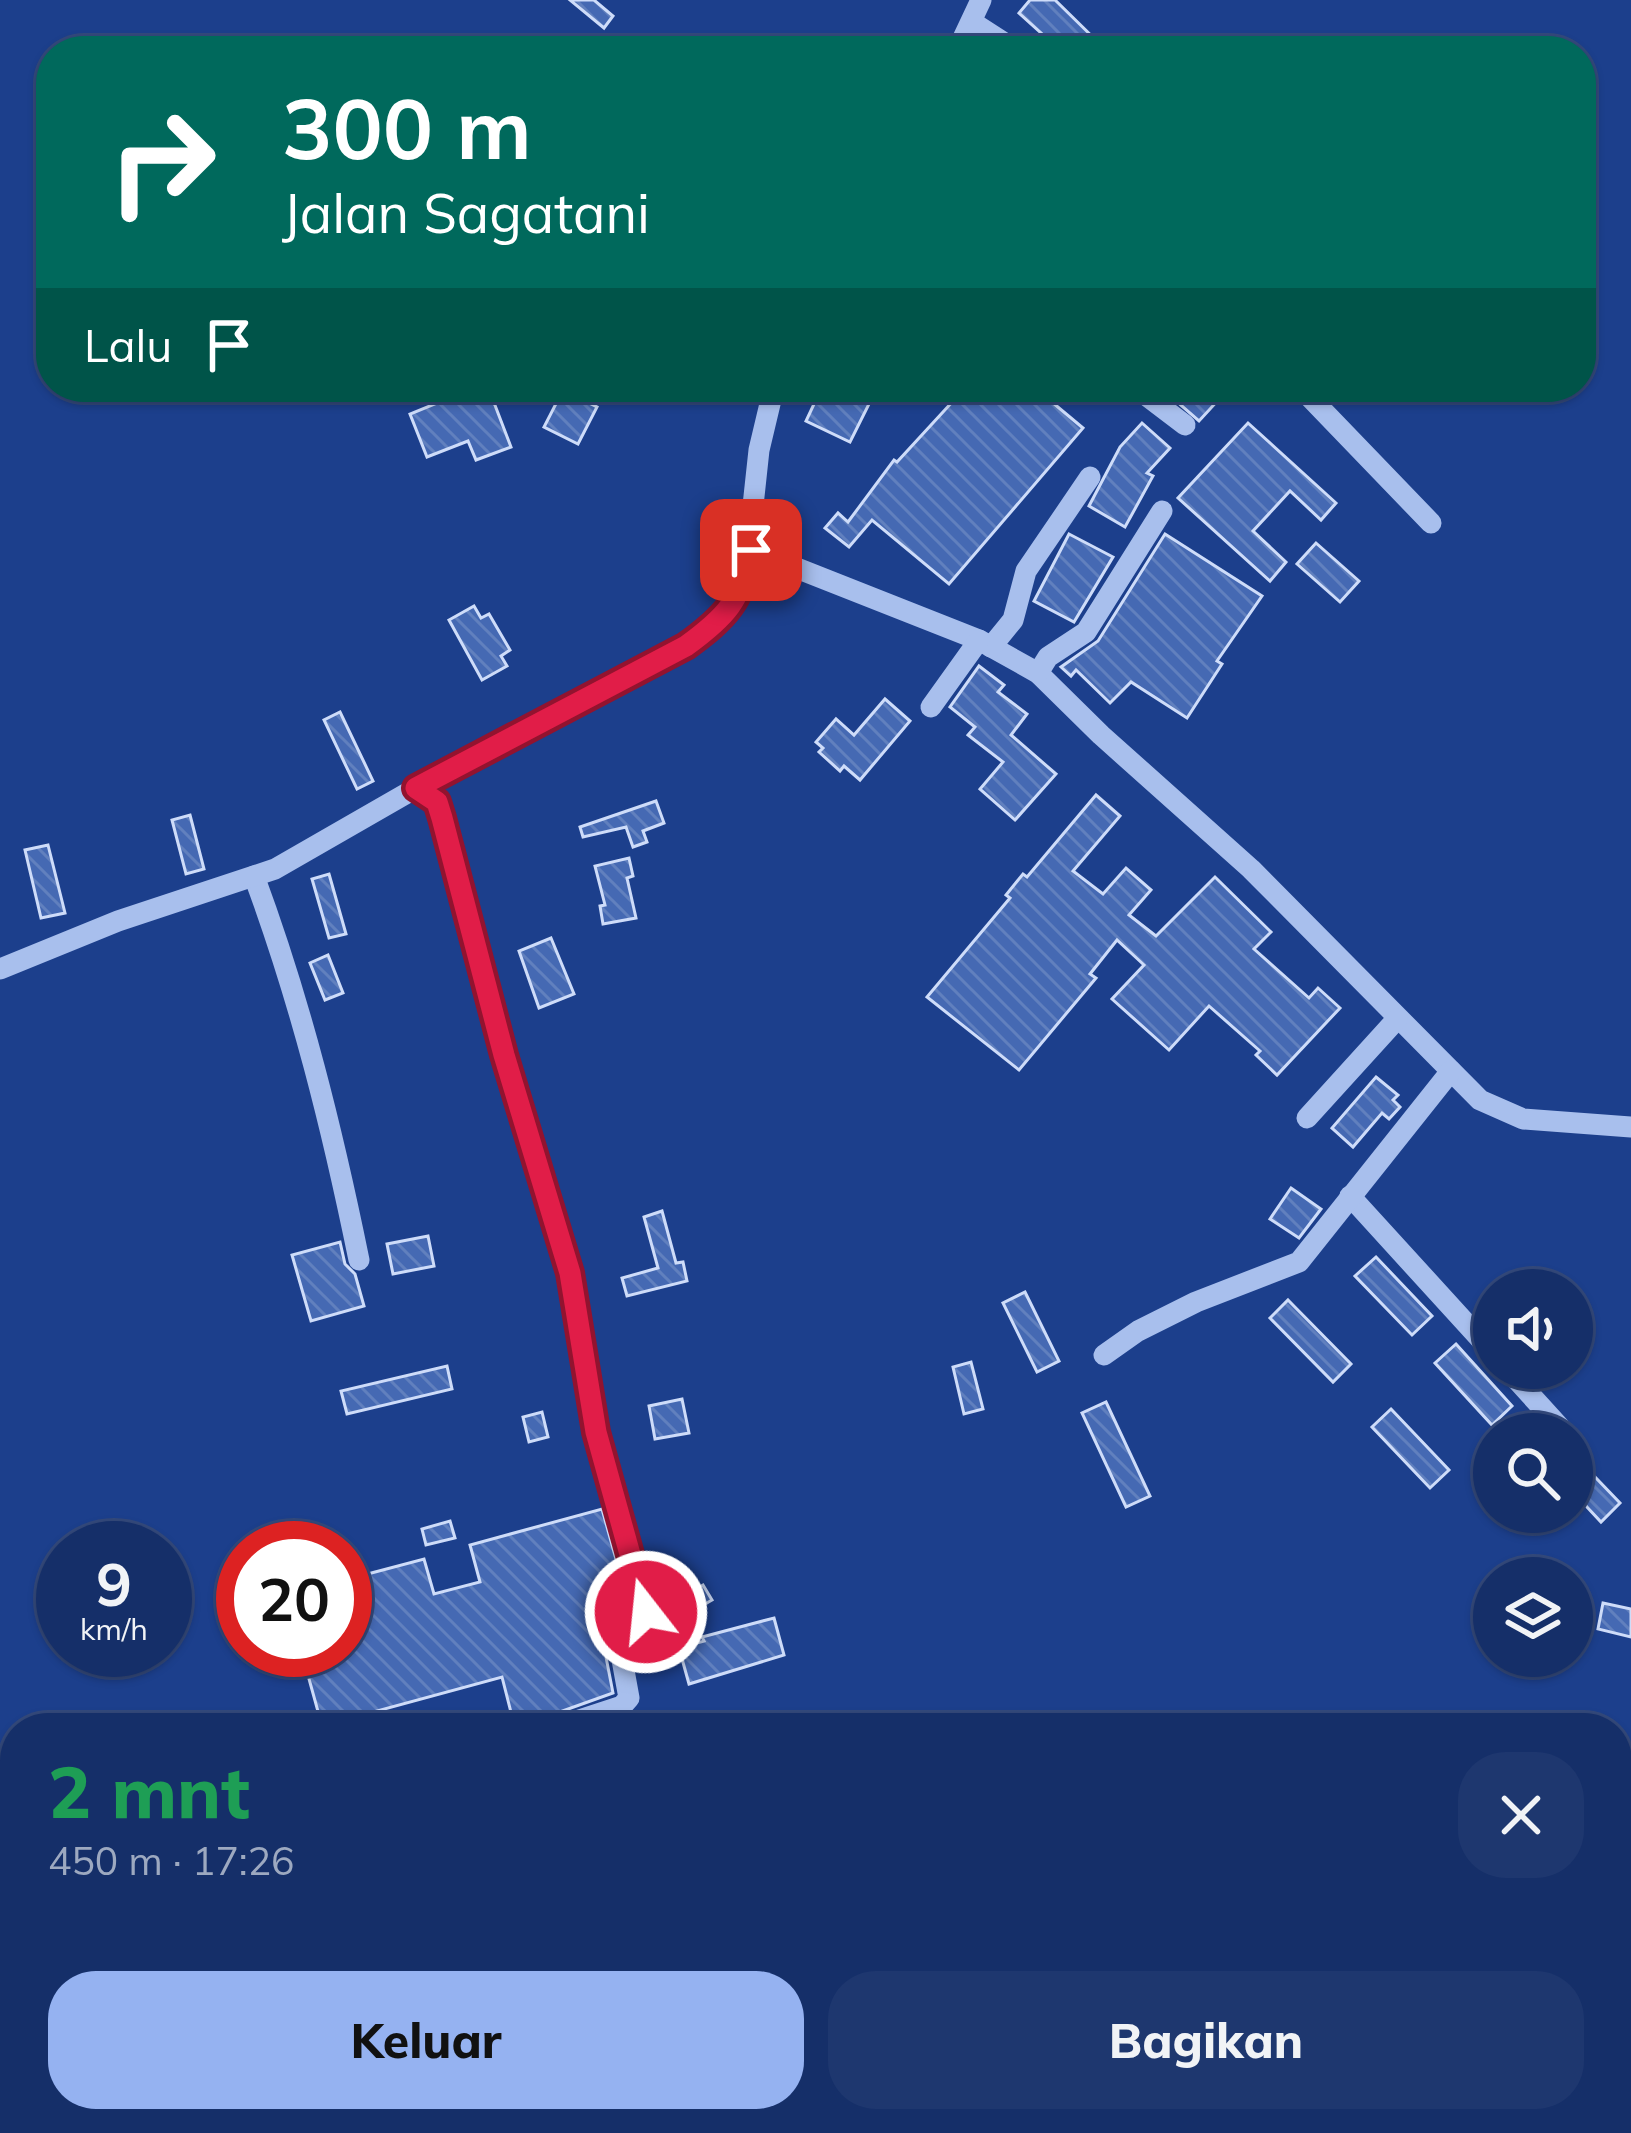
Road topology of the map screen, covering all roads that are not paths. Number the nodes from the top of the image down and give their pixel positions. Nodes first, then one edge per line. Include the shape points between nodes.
1 (981, 0) edge
2 (972, 22) junction
3 (964, 36) edge
4 (994, 36) edge
5 (771, 402) edge
6 (1155, 402) edge
7 (1314, 402) edge
8 (1185, 425) dead end
9 (1090, 477) dead end
10 (1162, 511) dead end
11 (1431, 523) dead end
12 (751, 550) junction
13 (985, 644) junction
14 (1038, 673) junction
15 (931, 707) dead end
16 (416, 788) junction
17 (254, 876) junction
18 (0, 969) edge
19 (1397, 1018) junction
20 (1451, 1071) junction
21 (1307, 1118) dead end
22 (1631, 1127) edge
23 (1350, 1196) junction
24 (359, 1260) dead end
25 (1473, 1331) edge
26 (1104, 1355) dead end
27 (1525, 1389) edge
28 (1547, 1413) edge
29 (601, 1713) edge

1 - 2 street
2 - 3 street
2 - 4 street
5 - 12 street
6 - 8 street
7 - 11 street
9 - 13 street via 1026,571 1012,620
10 - 14 street via 1085,632
12 - 13 street
12 - 16 street via 746,580 723,619 686,646
13 - 14 street
13 - 15 street
14 - 19 street via 1251,869
16 - 17 street
16 - 29 street via 437,802 570,1273 596,1432 646,1612 641,1639 621,1654 629,1698
17 - 18 street
17 - 24 street via 293,982
19 - 20 street
19 - 21 street
20 - 22 street via 1480,1100 1523,1119
20 - 23 street
23 - 25 street
23 - 26 street via 1299,1262 1196,1302
27 - 28 street

